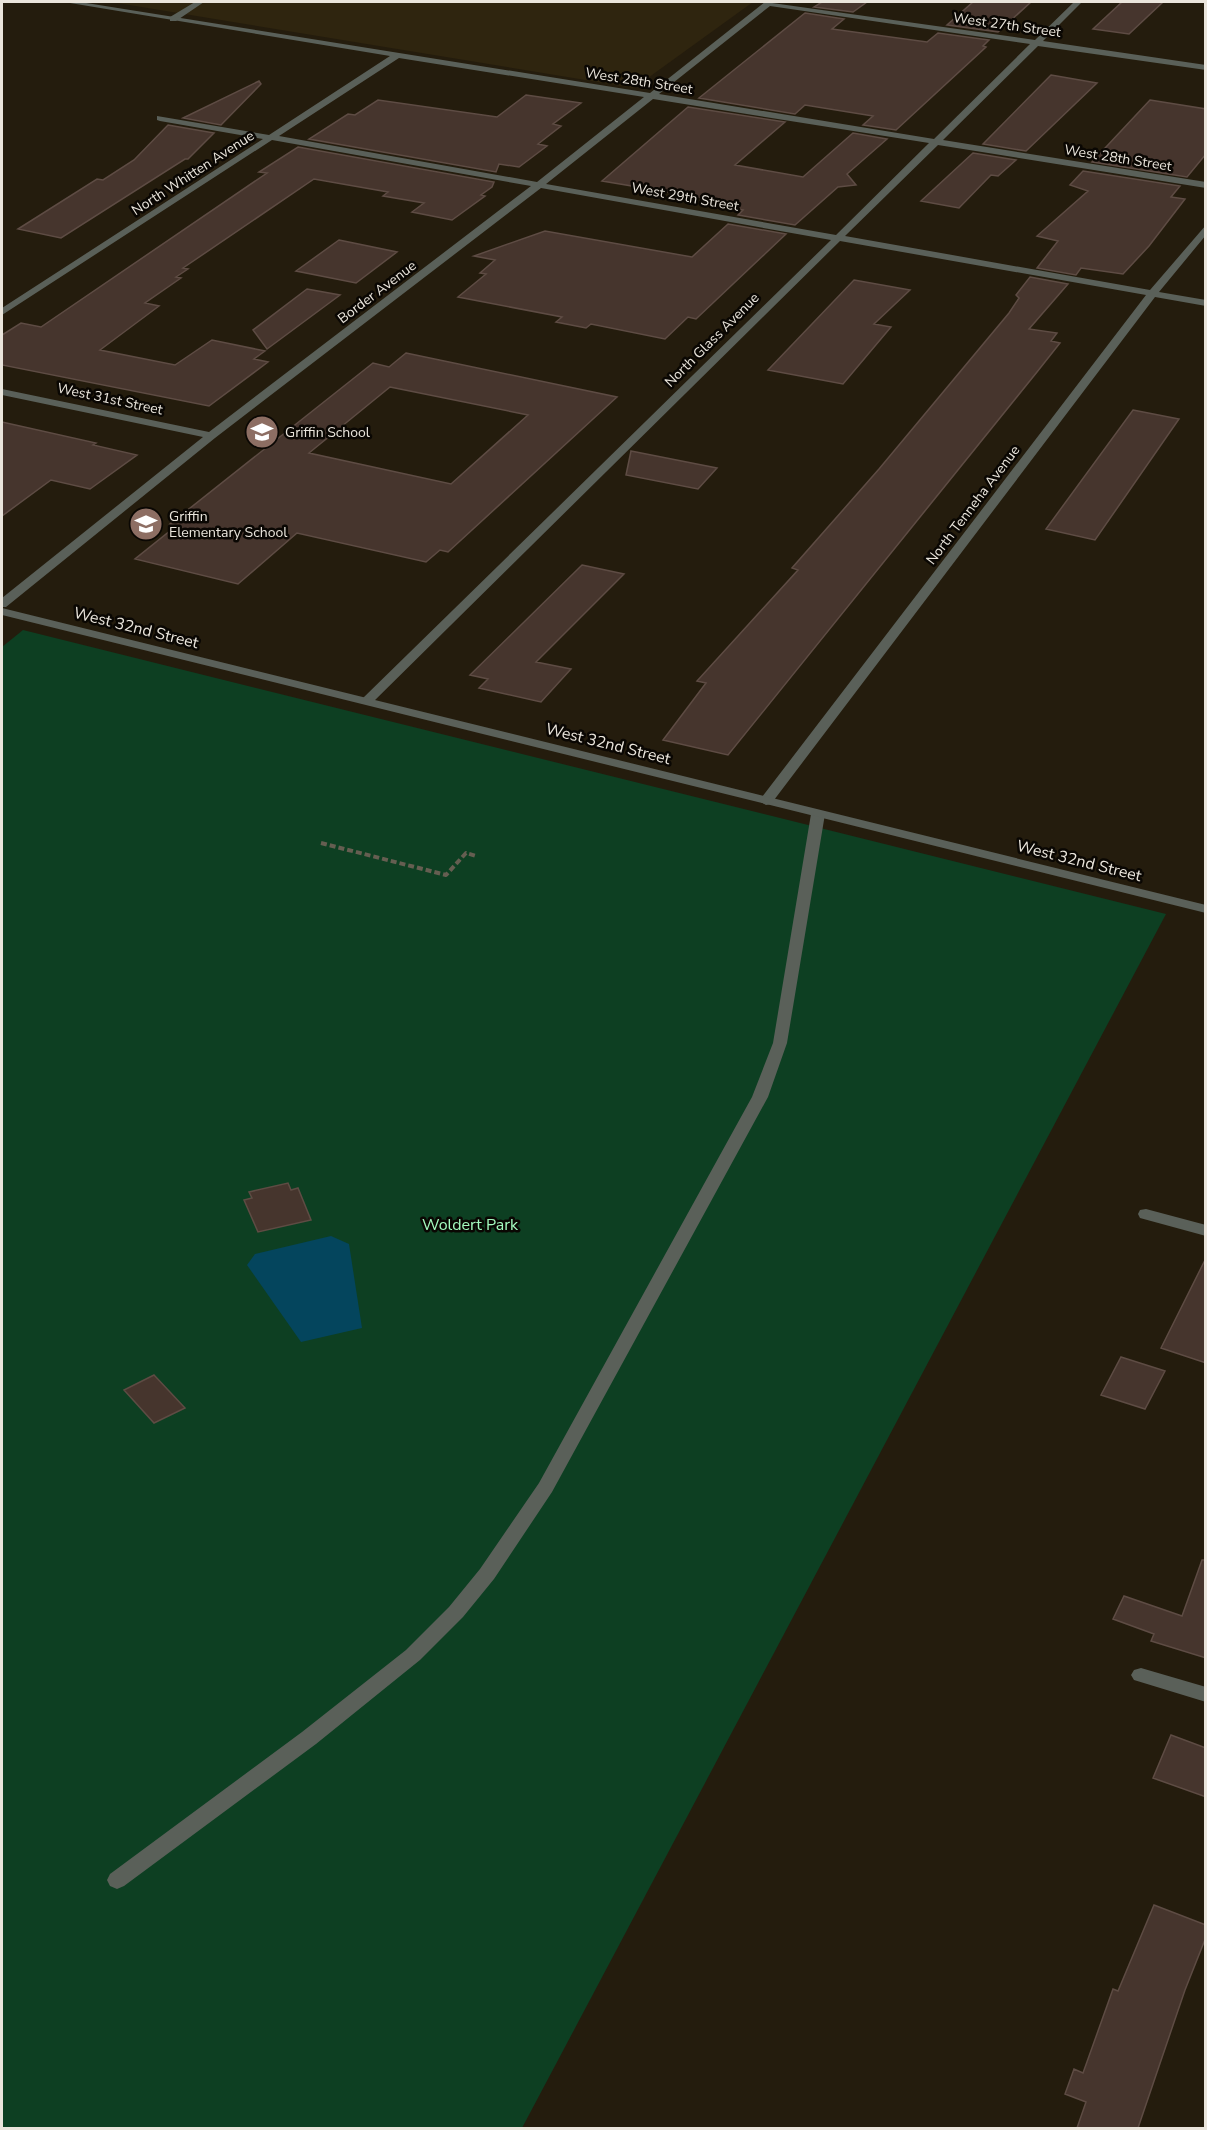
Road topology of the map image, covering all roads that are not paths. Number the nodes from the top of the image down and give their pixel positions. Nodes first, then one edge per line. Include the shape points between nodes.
1 (68, 2) edge
2 (200, 2) edge
3 (769, 2) edge
4 (1078, 2) edge
5 (173, 19) junction
6 (1035, 43) junction
7 (398, 55) junction
8 (1206, 68) edge
9 (648, 96) junction
10 (160, 118) dead end
11 (273, 138) junction
12 (933, 142) junction
13 (539, 185) junction
14 (1206, 185) edge
15 (1206, 228) edge
16 (836, 238) junction
17 (1153, 293) junction
18 (1206, 303) edge
19 (2, 312) edge
20 (2, 392) edge
21 (211, 436) junction
22 (2, 604) edge
23 (2, 612) edge
24 (367, 701) junction
25 (766, 801) junction
26 (818, 814) junction
27 (1206, 909) edge
28 (1146, 1214) dead end
29 (1206, 1231) edge
30 (1141, 1675) dead end
31 (1206, 1695) edge
32 (117, 1880) dead end

1 - 5 street, West 28th Street
2 - 5 street
3 - 6 street, West 27th Street
3 - 9 street, Border Avenue
4 - 6 street, North Glass Avenue
5 - 7 street, West 28th Street
6 - 8 street, West 27th Street
6 - 12 street, North Glass Avenue
7 - 9 street, West 28th Street
7 - 11 street, North Whitten Avenue
9 - 12 street, West 28th Street
9 - 13 street, Border Avenue
10 - 11 street, West 29th Street
11 - 13 street, West 29th Street
11 - 19 street, North Whitten Avenue
12 - 14 street, West 28th Street
12 - 16 street, North Glass Avenue
13 - 16 street, West 29th Street
13 - 21 street, Border Avenue
15 - 17 street, North Tenneha Avenue
16 - 17 street, West 29th Street
16 - 24 street, North Glass Avenue
17 - 18 street, West 29th Street
17 - 25 street, North Tenneha Avenue
20 - 21 street, West 31st Street
21 - 22 street, Border Avenue
23 - 24 street, West 32nd Street
24 - 25 street, West 32nd Street
25 - 26 street, West 32nd Street
26 - 27 street, West 32nd Street
26 - 32 street via 780,1043 760,1096 552,1477 519,1530 456,1612 413,1655 309,1738
28 - 29 street
30 - 31 street

